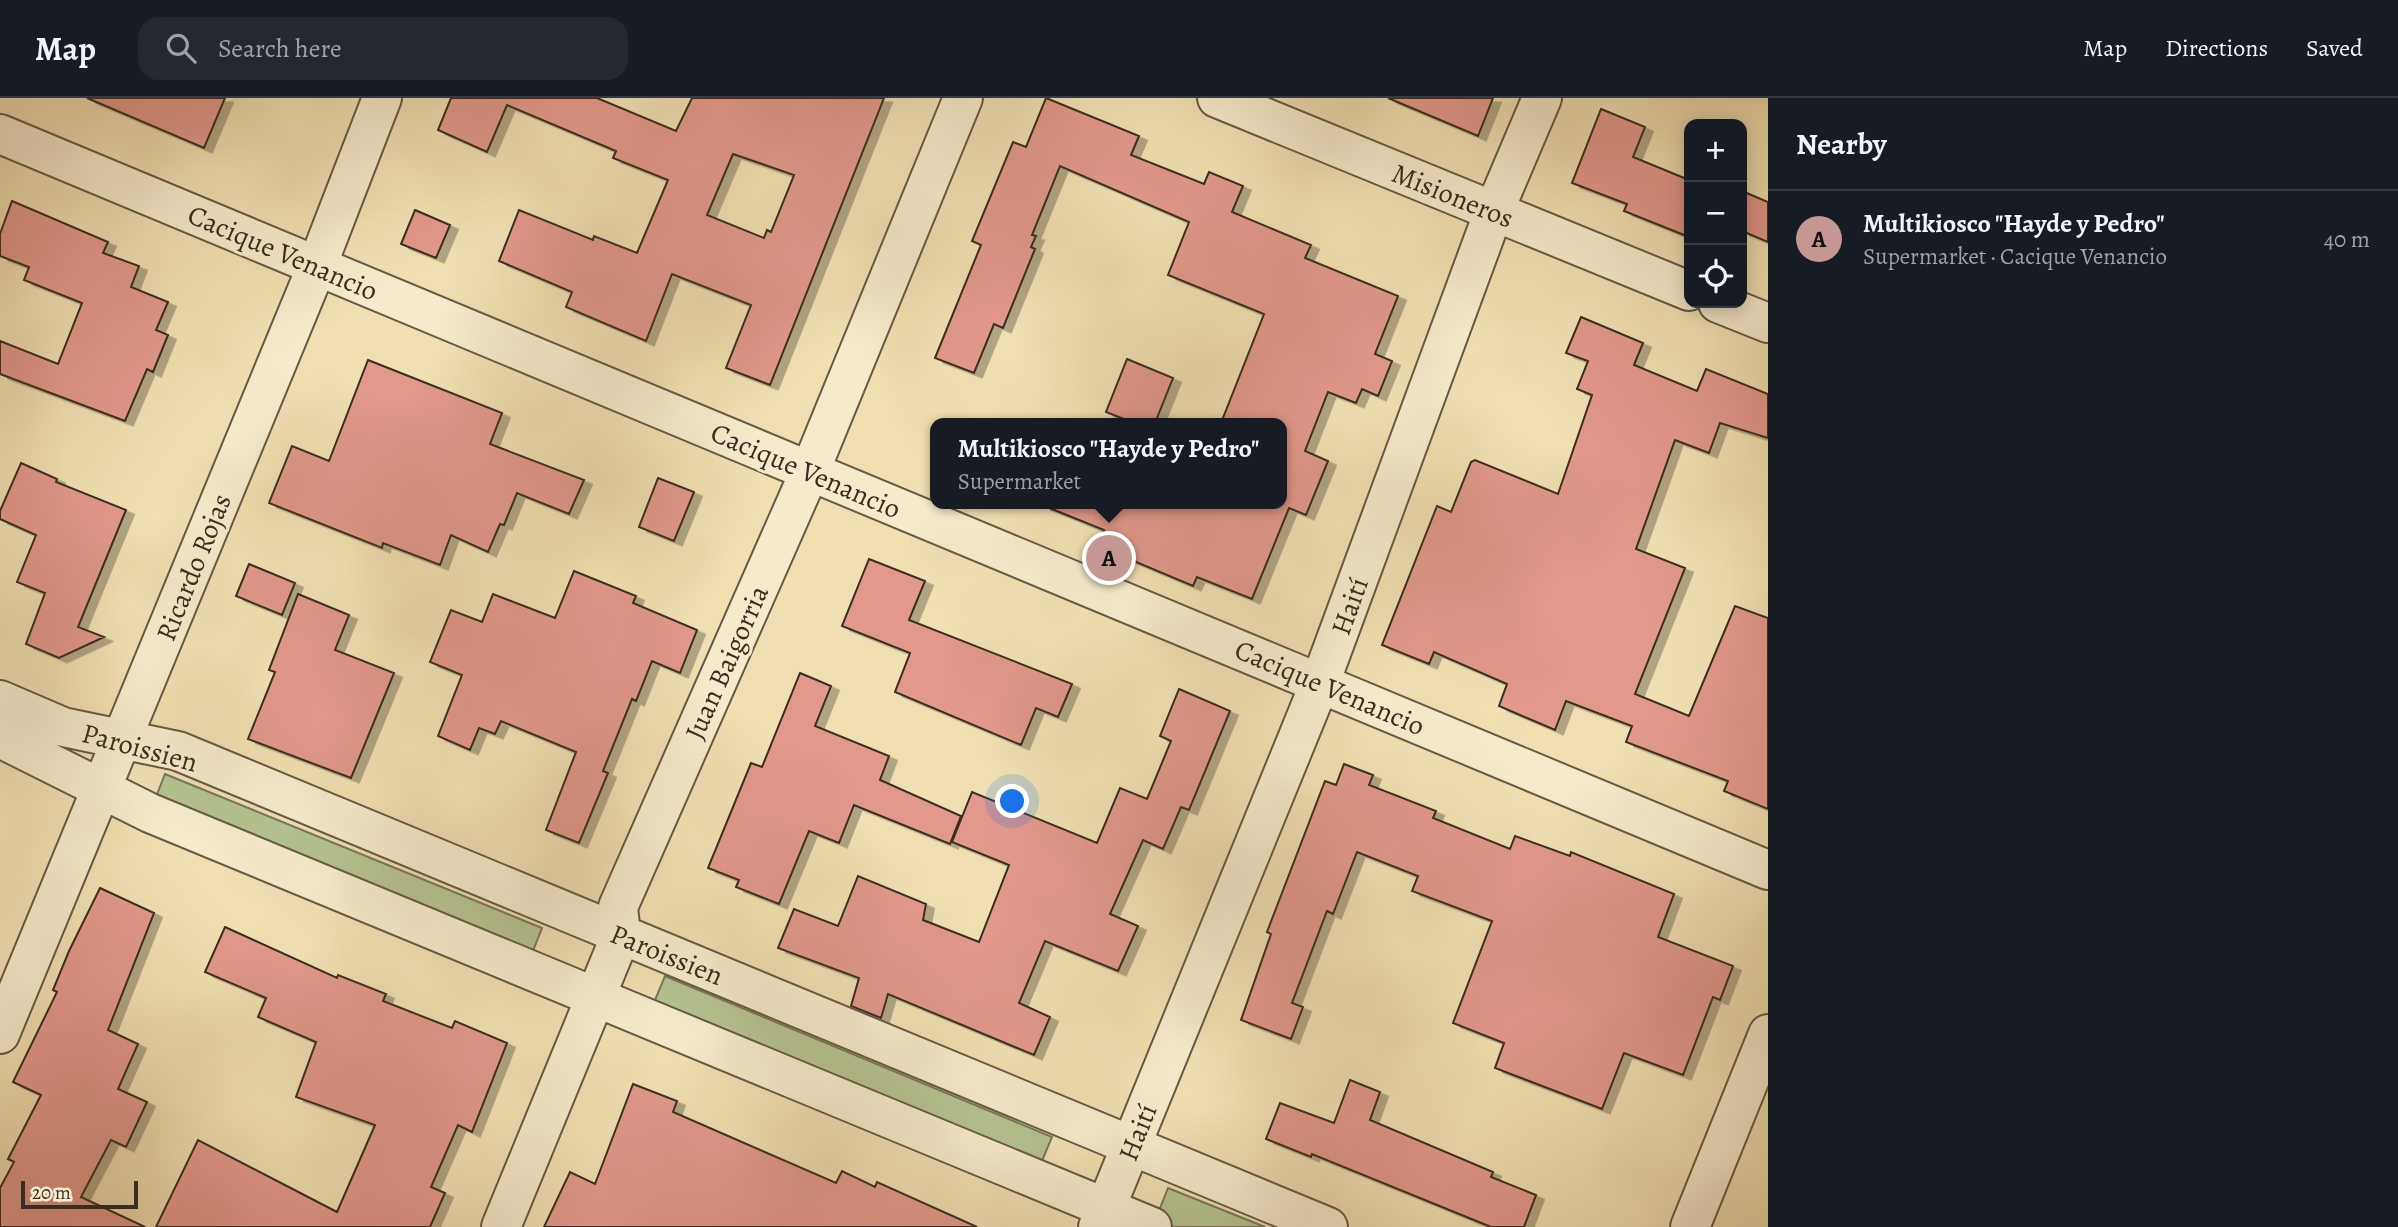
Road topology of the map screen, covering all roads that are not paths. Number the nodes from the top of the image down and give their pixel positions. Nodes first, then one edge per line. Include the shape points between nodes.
1 (382, 98) edge
2 (964, 98) edge
3 (1217, 98) edge
4 (1542, 98) edge
5 (0, 134) edge
6 (1494, 211) junction
7 (317, 266) junction
8 (1684, 289) edge
9 (1730, 308) edge
10 (1768, 323) edge
11 (810, 471) junction
12 (1320, 683) junction
13 (0, 700) edge
14 (0, 738) edge
15 (122, 739) junction
16 (101, 788) junction
17 (1768, 870) edge
18 (621, 935) junction
19 (595, 997) junction
20 (0, 1034) edge
21 (1768, 1034) edge
22 (1132, 1146) junction
23 (1102, 1217) edge
24 (501, 1227) edge
25 (1152, 1227) edge
26 (1328, 1227) edge
27 (1690, 1227) edge

1 - 7 street, Ricardo Rojas
2 - 11 street, Juan Baigorria
3 - 6 street, Misioneros
4 - 6 street, Haití
5 - 7 street, Cacique Venancio
6 - 8 street, Misioneros
6 - 12 street, Haití
7 - 11 street, Cacique Venancio
7 - 15 street, Ricardo Rojas
9 - 10 street
11 - 12 street, Cacique Venancio
11 - 18 street, Juan Baigorria via 618,907
12 - 17 street, Cacique Venancio
12 - 22 street, Haití
13 - 15 street, Paroissien via 62,727
14 - 16 street, Paroissien
15 - 16 street, Ricardo Rojas
15 - 18 street, Paroissien via 177,751
16 - 19 street, Paroissien via 150,813
16 - 20 street, Ricardo Rojas
18 - 19 street, Juan Baigorria
18 - 22 street, Paroissien
19 - 23 street, Paroissien
19 - 24 street, Juan Baigorria
21 - 27 street
22 - 23 street, Haití
22 - 26 street, Paroissien
23 - 25 street, Paroissien

